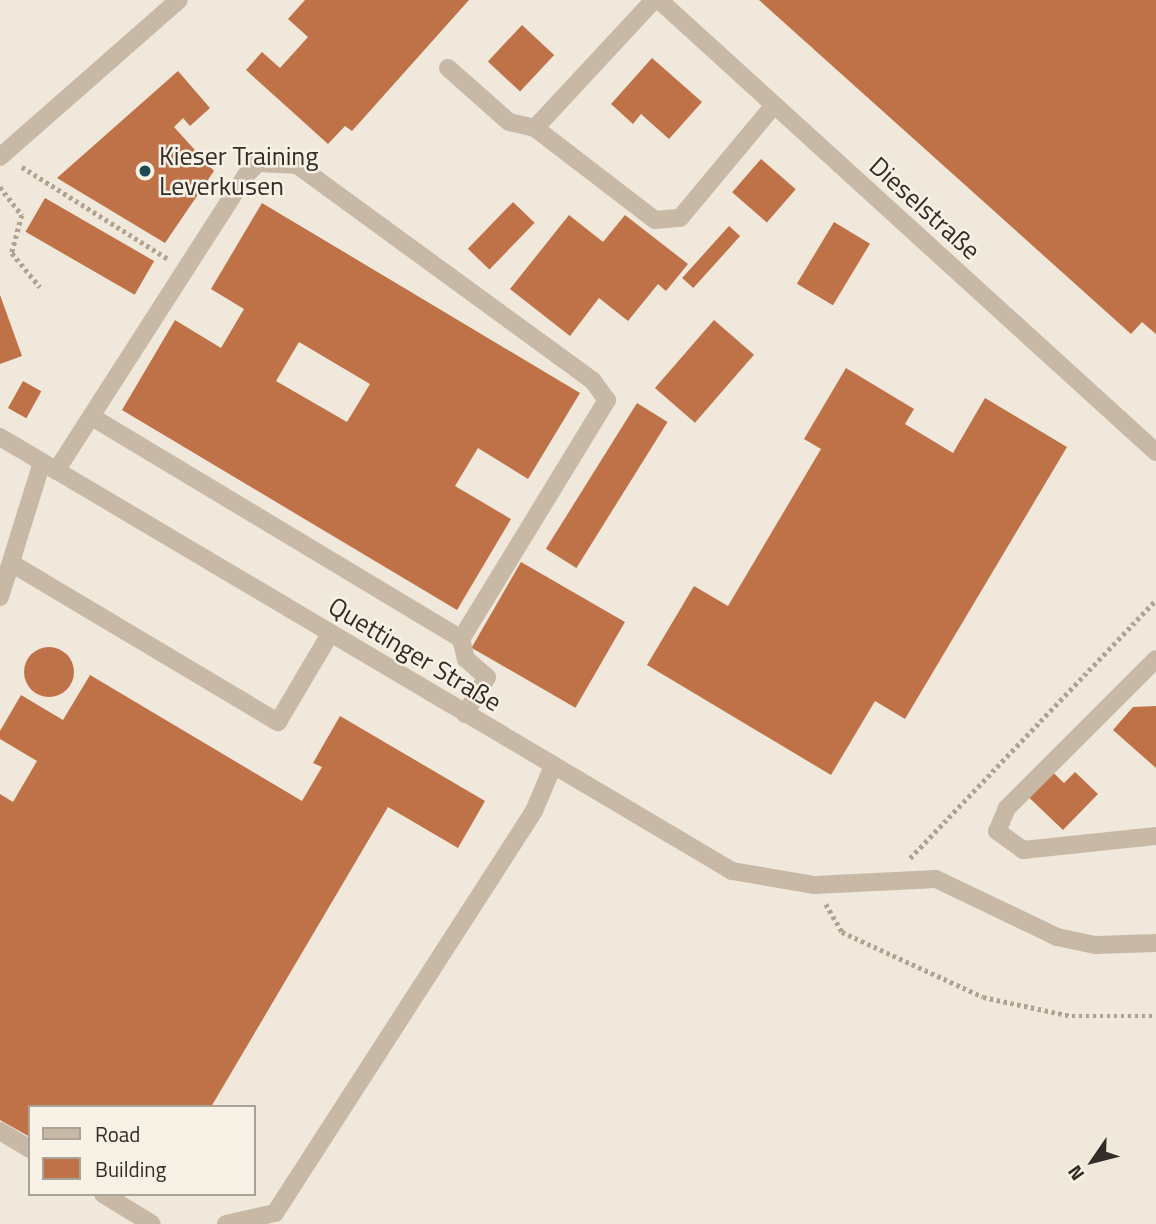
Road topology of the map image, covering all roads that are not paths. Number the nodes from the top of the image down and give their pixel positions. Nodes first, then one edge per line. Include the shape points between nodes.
1 (179, 0) edge
2 (656, 0) edge
3 (448, 68) dead end
4 (774, 105) junction
5 (535, 128) junction
6 (3, 154) edge
7 (92, 417) junction
8 (0, 437) edge
9 (1156, 452) edge
10 (49, 467) junction
11 (10, 563) junction
12 (0, 597) edge
13 (330, 634) junction
14 (461, 639) junction
15 (1156, 659) edge
16 (465, 714) junction
17 (553, 766) junction
18 (1156, 836) edge
19 (1156, 943) edge
20 (0, 1131) edge
21 (28, 1148) edge
22 (106, 1196) edge
23 (152, 1224) edge
24 (226, 1224) edge

1 - 6 street
2 - 4 street, Dieselstraße
2 - 5 street
3 - 5 street via 509,122
4 - 5 street via 680,218 655,220
4 - 9 street, Dieselstraße
7 - 10 street
7 - 14 street
7 - 14 street via 258,163 298,165 603,391 604,412
8 - 10 street, Quettinger Straße
10 - 11 street
10 - 13 street, Quettinger Straße
11 - 12 street
11 - 13 street via 278,722
13 - 16 street, Quettinger Straße
14 - 16 street via 466,659 487,677
15 - 18 street via 1007,808 997,831 1023,850
16 - 17 street, Quettinger Straße
17 - 19 street, Quettinger Straße via 733,872 816,886 936,879 1057,937 1096,945
17 - 24 street via 534,811 275,1213
20 - 21 street
22 - 23 street

